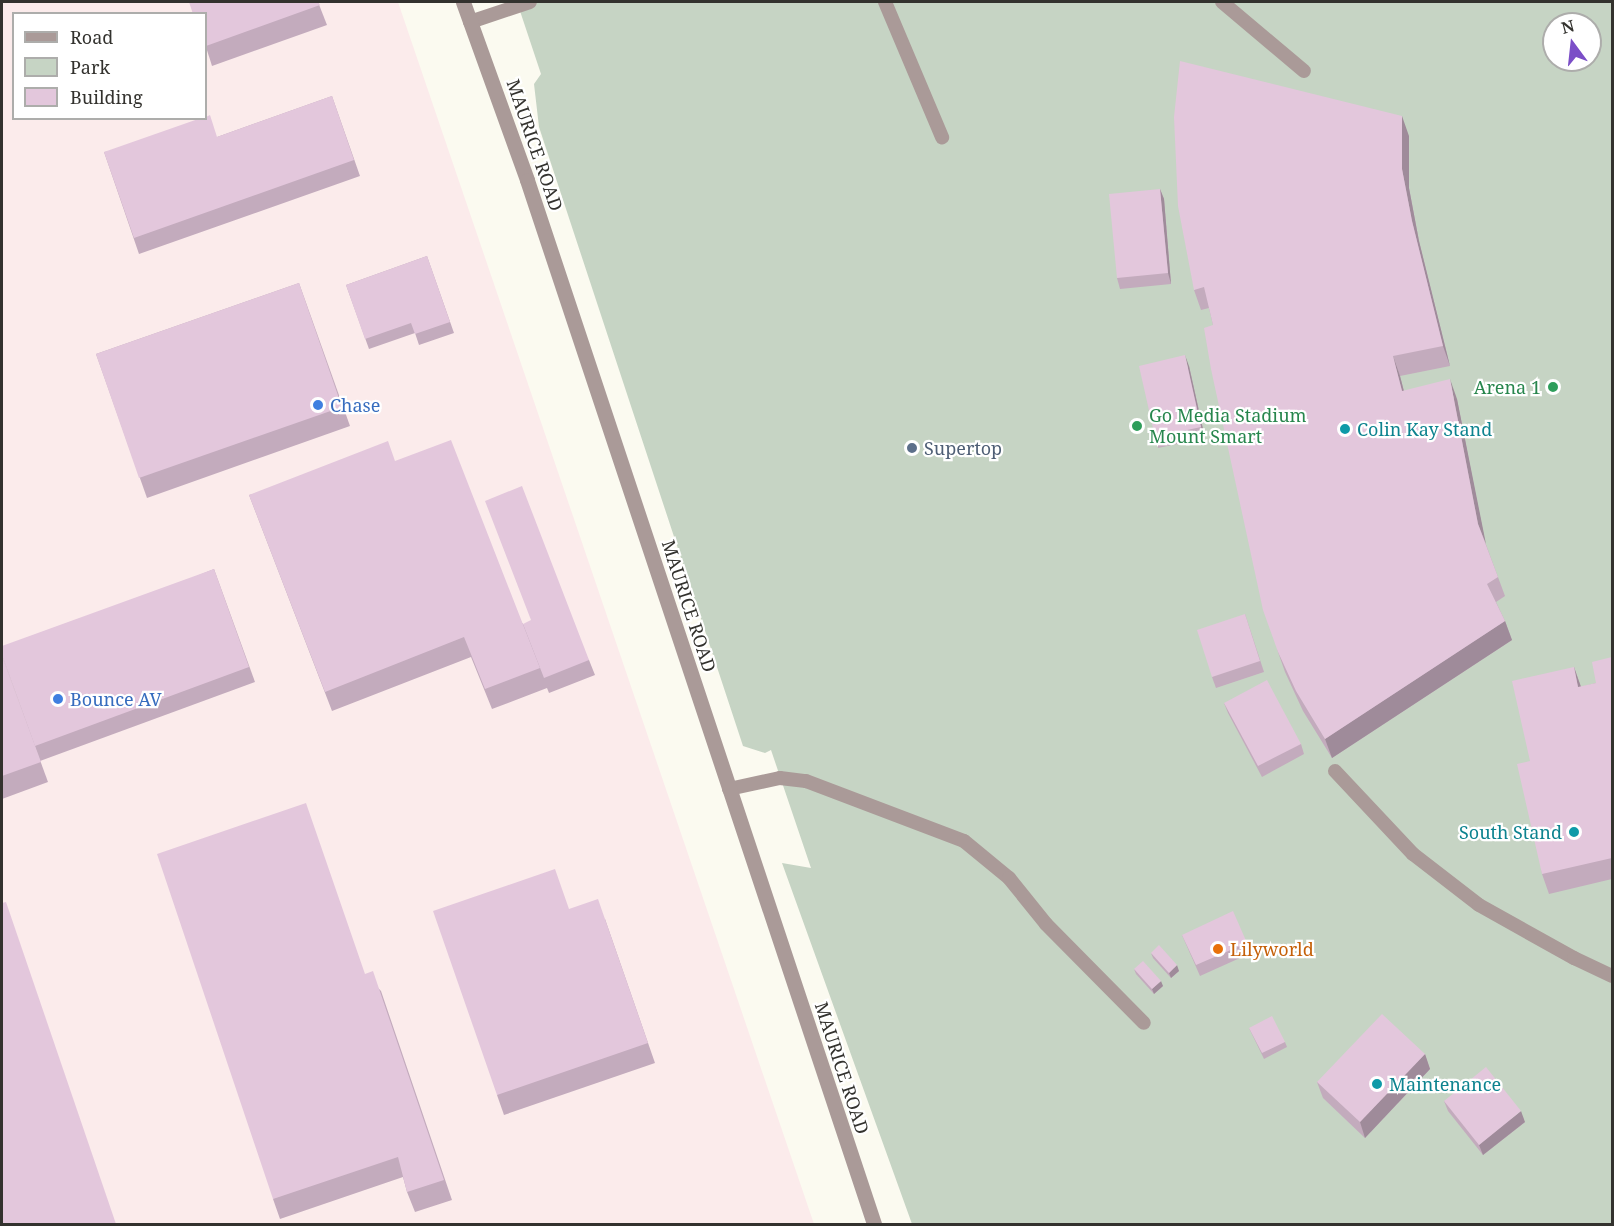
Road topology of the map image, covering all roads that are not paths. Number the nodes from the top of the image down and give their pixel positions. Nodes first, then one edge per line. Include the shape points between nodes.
1 (463, 2) edge
2 (530, 2) edge
3 (885, 2) edge
4 (1222, 2) edge
5 (470, 22) junction
6 (1304, 71) dead end
7 (942, 137) dead end
8 (1335, 771) dead end
9 (729, 789) junction
10 (1612, 976) edge
11 (1144, 1023) dead end
12 (874, 1224) edge

1 - 5 street, MAURICE ROAD
2 - 5 lane
3 - 7 lane
4 - 6 lane
5 - 9 street, MAURICE ROAD via 531,191
8 - 10 lane via 1413,854 1479,905
9 - 11 lane via 780,778 806,781 964,841 1009,878 1046,924
9 - 12 street, MAURICE ROAD

